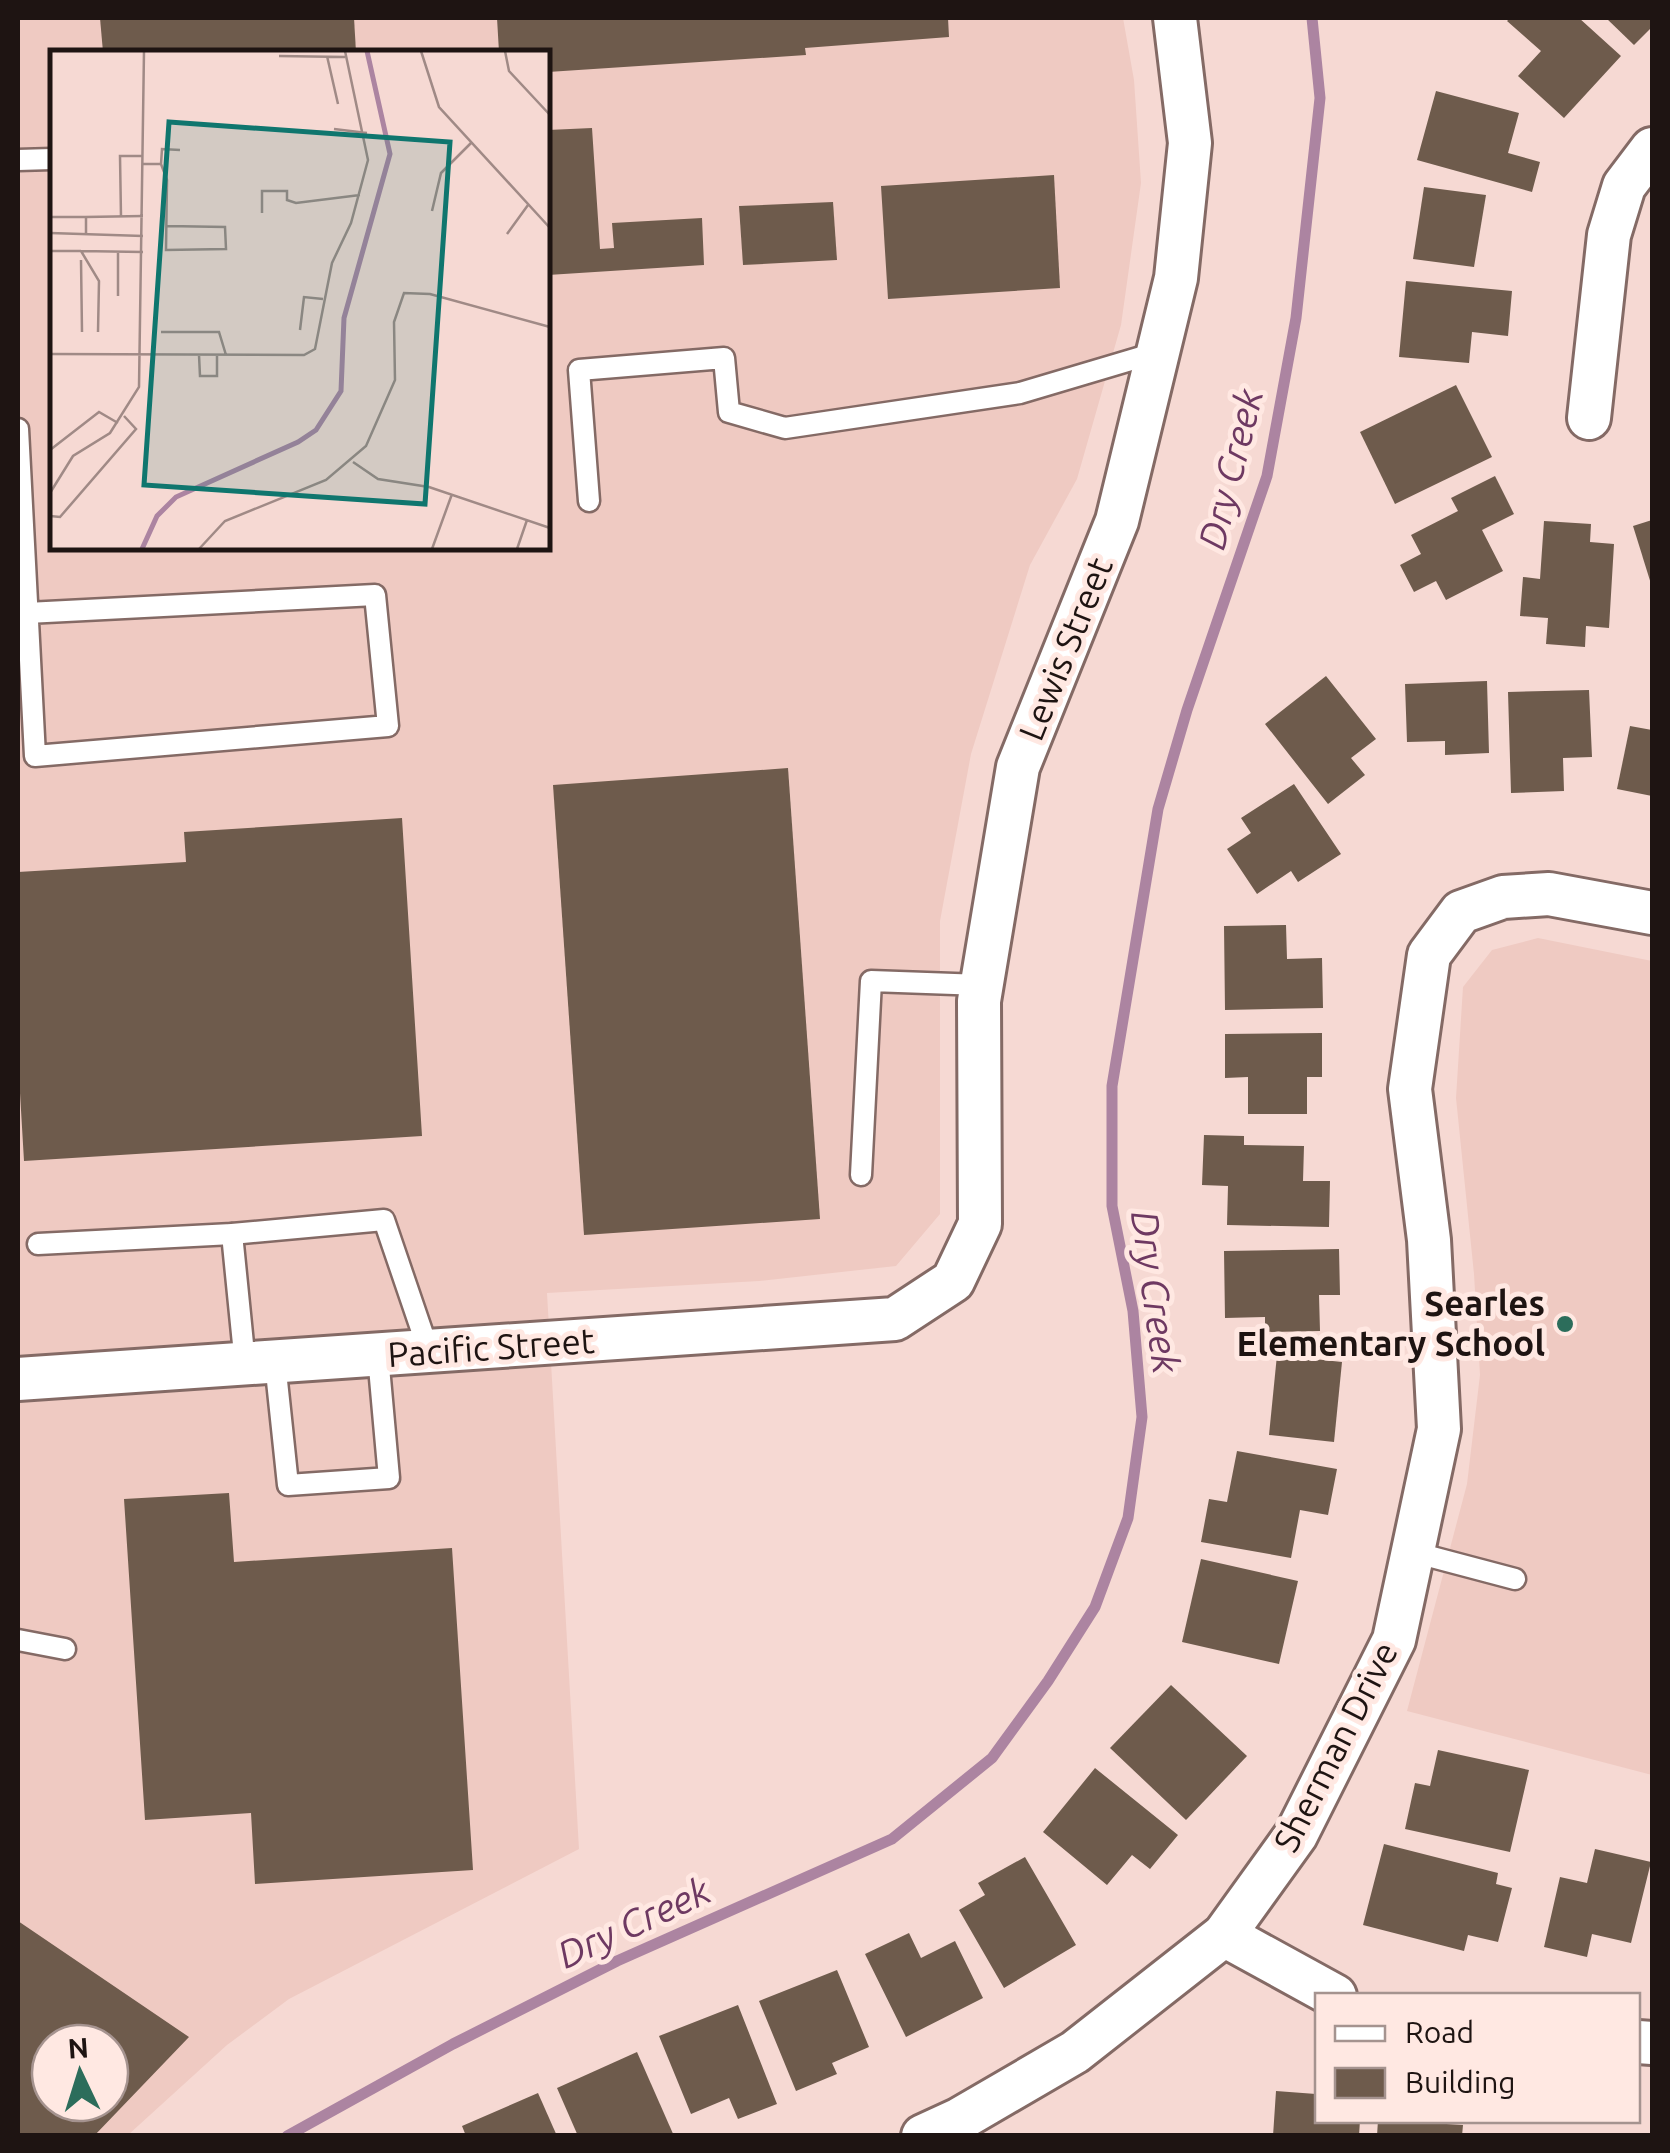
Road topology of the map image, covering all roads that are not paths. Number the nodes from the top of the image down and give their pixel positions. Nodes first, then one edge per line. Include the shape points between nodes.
1 (1175, 18) edge
2 (1652, 149) edge
3 (50, 159) edge
4 (18, 160) edge
5 (1158, 352) junction
6 (1589, 418) dead end
7 (18, 428) edge
8 (589, 501) dead end
9 (27, 613) junction
10 (1652, 913) edge
11 (982, 985) junction
12 (861, 1175) dead end
13 (232, 1234) junction
14 (38, 1244) dead end
15 (953, 1281) joint
16 (429, 1352) junction
17 (378, 1356) junction
18 (260, 1363) junction
19 (18, 1379) edge
20 (1413, 1552) junction
21 (1515, 1579) dead end
22 (18, 1640) edge
23 (65, 1648) dead end
24 (1224, 1934) junction
25 (1330, 1993) edge
26 (923, 2136) edge

1 - 5 street, Lewis Street via 1190,143 1176,278
2 - 6 street via 1624,186 1609,235
3 - 4 lane
5 - 8 lane via 1020,393 785,428 730,412 724,358 579,370
5 - 11 street, Lewis Street via 1117,521 1018,767
7 - 9 lane
9 - 9 lane via 34,756 388,726 374,595
10 - 20 street, Sherman Drive via 1549,894 1503,898 1461,912 1429,955 1410,1088 1429,1240 1439,1429
11 - 12 lane via 872,980
11 - 15 street, Lewis Street via 980,1224
13 - 14 lane
13 - 16 lane via 384,1220
13 - 18 lane
15 - 16 street, Pacific Street via 895,1319
16 - 17 street, Pacific Street
17 - 18 street, Pacific Street
17 - 18 lane via 389,1478 288,1485
18 - 19 street, Pacific Street
20 - 21 lane
20 - 24 street, Sherman Drive via 1394,1640 1296,1835
22 - 23 lane
24 - 25 street
24 - 26 street, Sherman Drive via 1076,2052

